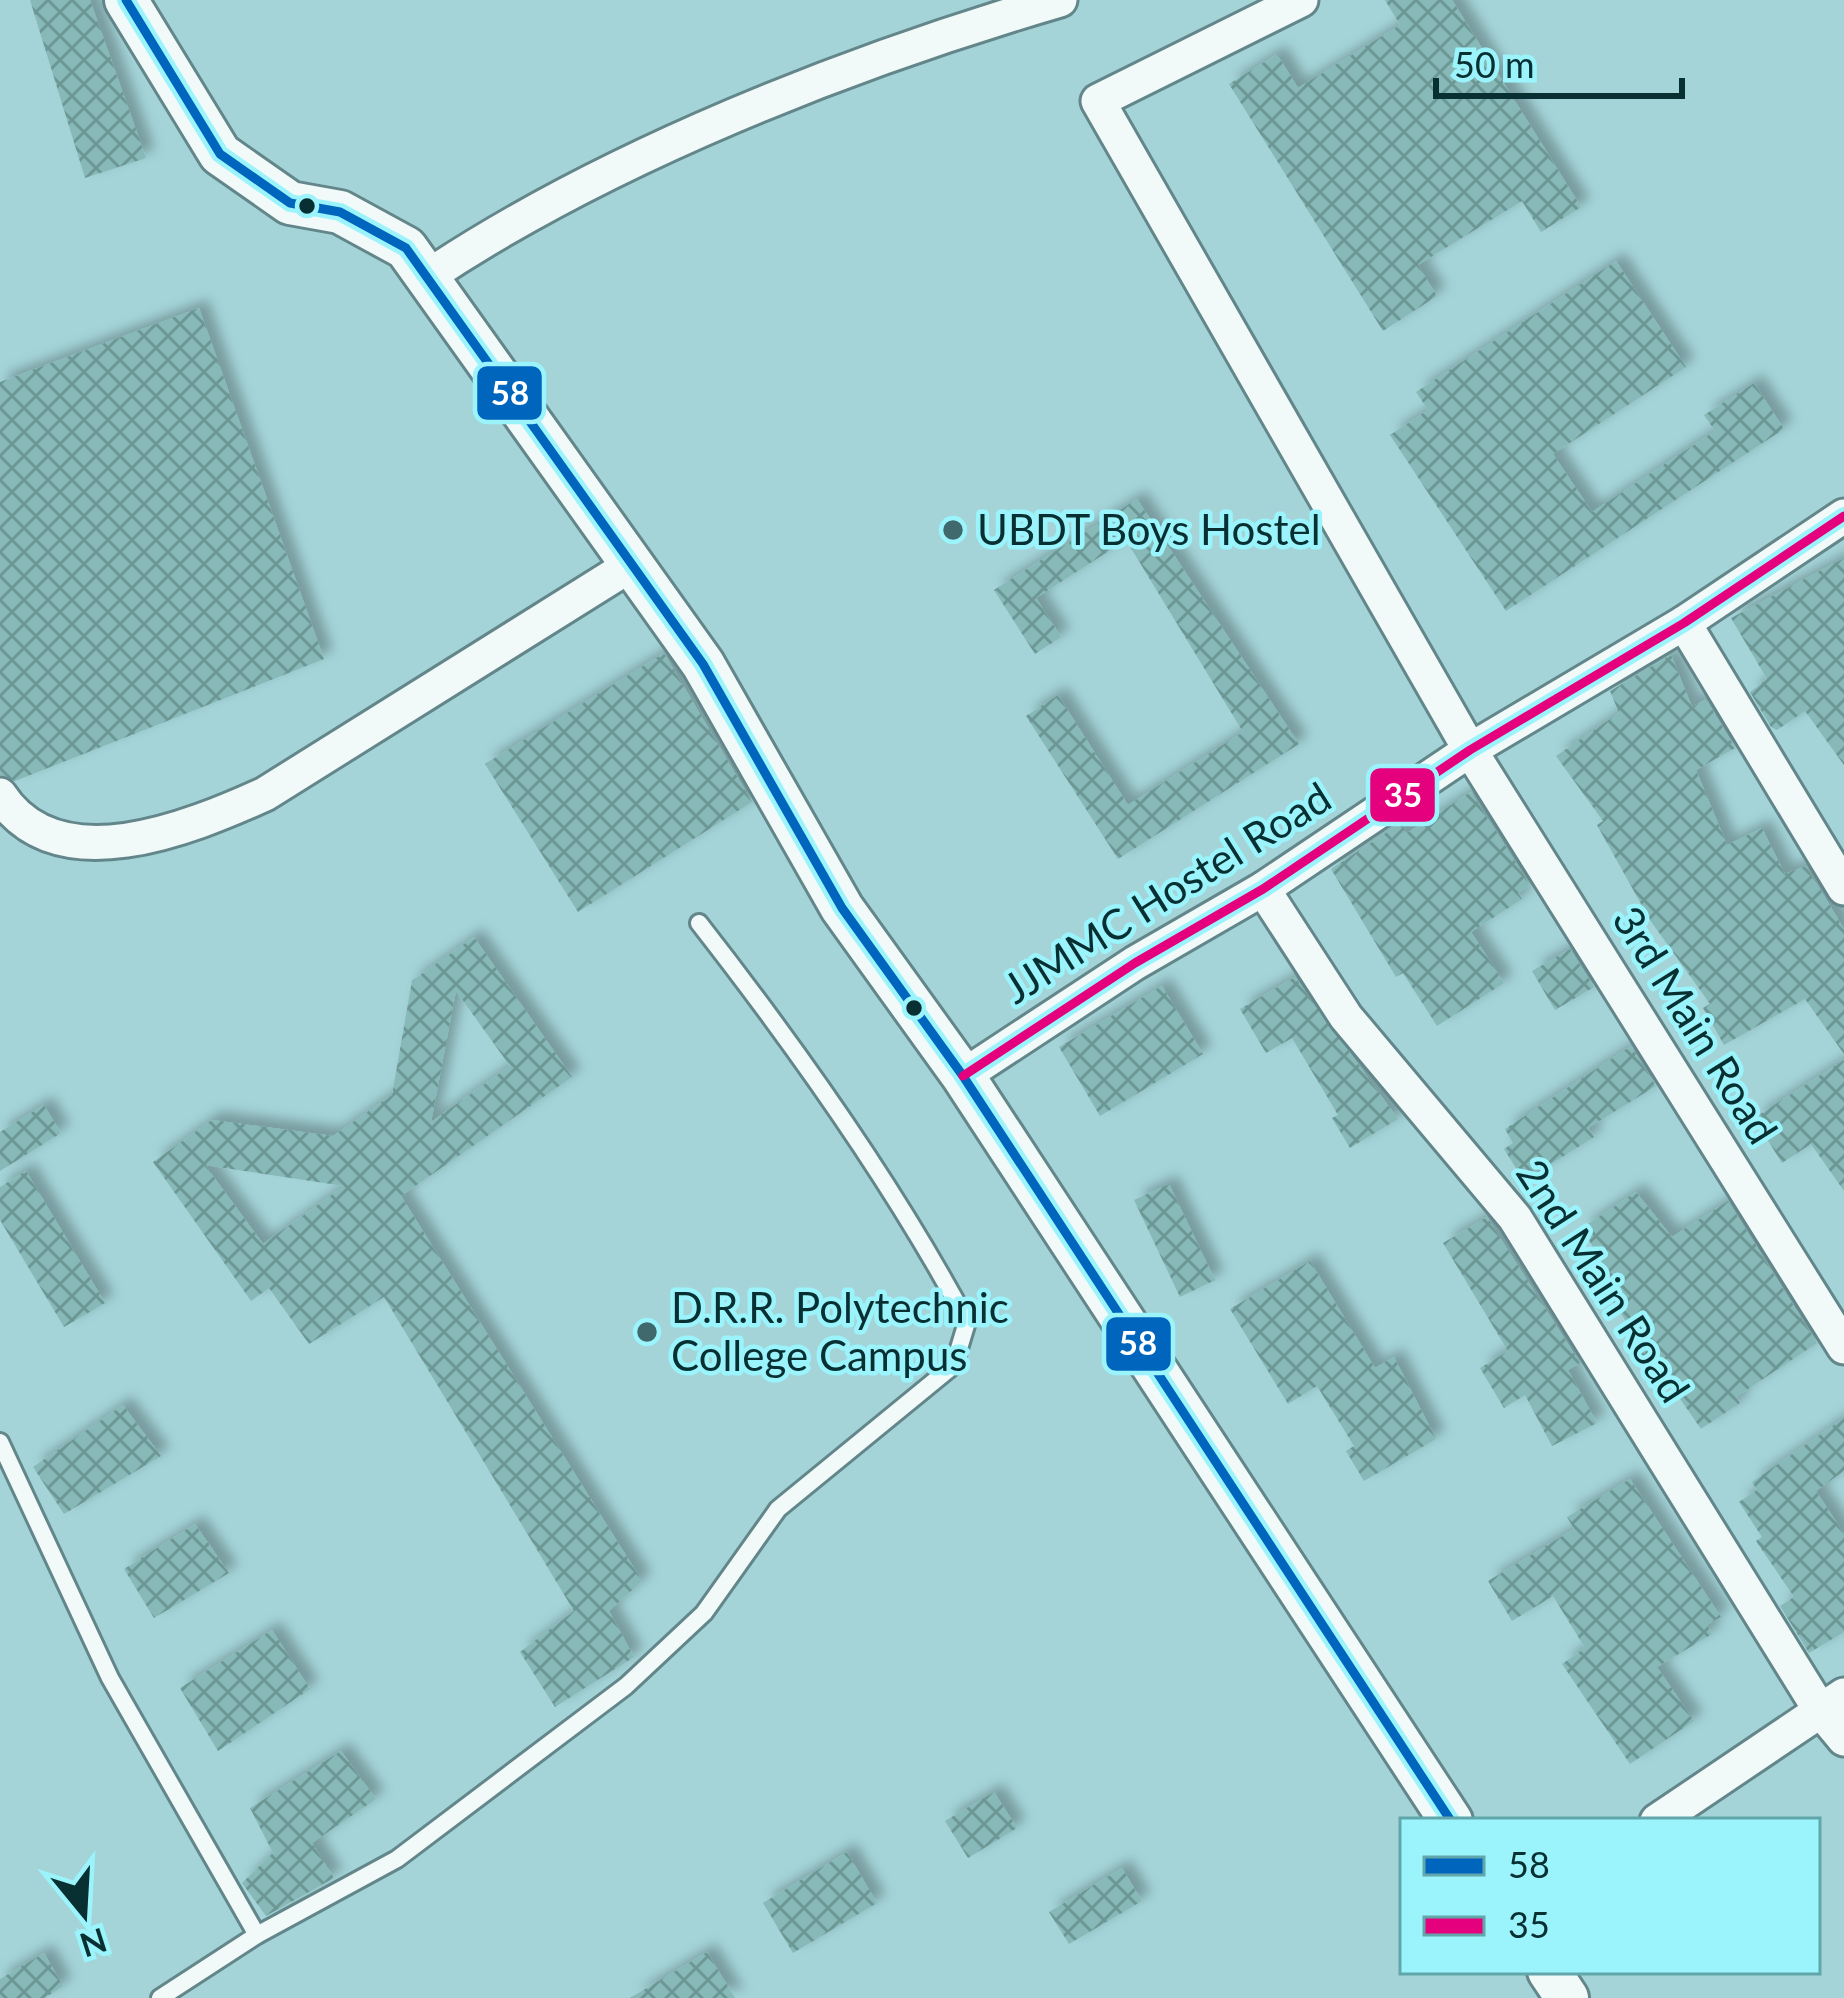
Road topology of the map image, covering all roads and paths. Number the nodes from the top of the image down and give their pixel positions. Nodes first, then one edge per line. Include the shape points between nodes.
1 (126, 0) edge
2 (1060, 0) edge
3 (1300, 0) edge
4 (427, 277) junction
5 (1844, 516) edge
6 (634, 563) junction
7 (1684, 623) junction
8 (1470, 750) junction
9 (0, 795) edge
10 (1263, 889) junction
11 (1844, 889) edge
12 (699, 923) dead end
13 (963, 1076) junction
14 (1844, 1347) edge
15 (0, 1442) edge
16 (1832, 1702) edge
17 (1844, 1739) edge
18 (1449, 1818) edge
19 (1661, 1818) edge
20 (257, 1935) junction
21 (160, 1998) edge

1 - 4 street via 220,154 290,203 340,212 406,248
2 - 4 street via 954,31 772,102 516,218
3 - 8 street, 3rd Main Road via 1098,101
4 - 6 street
5 - 7 street, JJMMC Hostel Road
6 - 9 street via 265,794 200,824 124,841 47,837
6 - 13 street via 703,664 842,908
7 - 8 street, JJMMC Hostel Road
7 - 11 street
8 - 10 street, JJMMC Hostel Road
8 - 14 street, 3rd Main Road
10 - 13 street, JJMMC Hostel Road
10 - 16 street, 2nd Main Road via 1346,1017 1516,1218
12 - 20 lane via 775,1018 936,1264 967,1322 954,1365 778,1509 704,1613 626,1686 398,1859
13 - 18 street
15 - 20 lane via 110,1678
16 - 17 street, 2nd Main Road
16 - 19 street
20 - 21 lane

